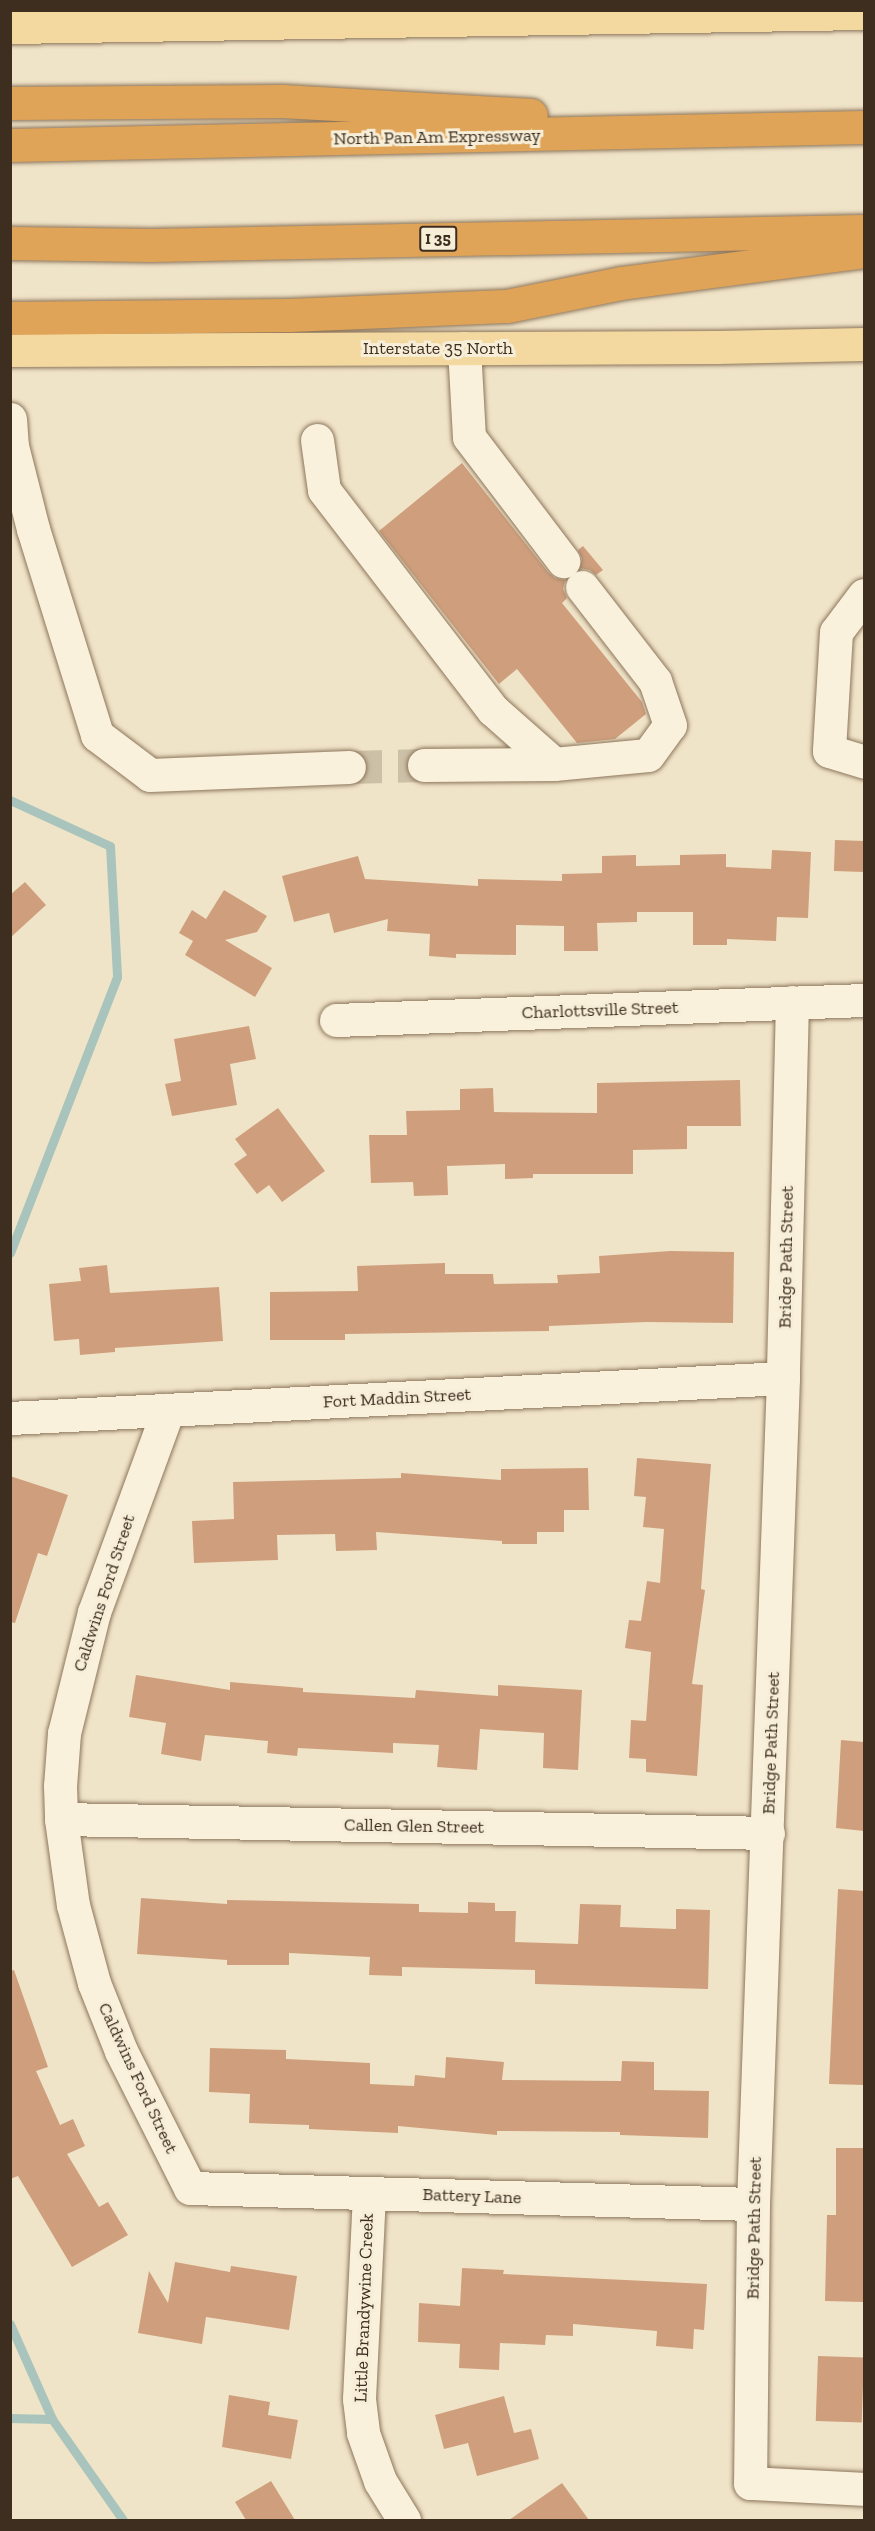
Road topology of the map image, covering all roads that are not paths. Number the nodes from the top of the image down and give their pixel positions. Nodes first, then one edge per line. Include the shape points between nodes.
1 (714, 13) edge
2 (864, 13) edge
3 (17, 22) edge
4 (10, 103) edge
5 (864, 127) edge
6 (776, 129) junction
7 (10, 145) edge
8 (864, 231) edge
9 (10, 243) edge
10 (864, 251) edge
11 (10, 318) edge
12 (864, 344) edge
13 (464, 348) junction
14 (11, 350) edge
15 (10, 357) edge
16 (10, 419) edge
17 (317, 440) dead end
18 (864, 595) edge
19 (864, 762) edge
20 (554, 764) junction
21 (424, 765) tunnel mouth
22 (349, 767) tunnel mouth
23 (864, 1000) edge
24 (792, 1002) junction
25 (336, 1020) dead end
26 (783, 1378) junction
27 (168, 1410) junction
28 (10, 1418) edge
29 (61, 1819) junction
30 (768, 1833) junction
31 (190, 2188) joint
32 (369, 2194) junction
33 (753, 2204) junction
34 (864, 2488) edge
35 (404, 2520) edge

1 - 2 main road
1 - 3 main road
4 - 6 highway via 282,101
5 - 6 highway, North Pan Am Expressway
6 - 7 highway, North Pan Am Expressway
8 - 9 highway, I 35 via 151,245
10 - 11 highway via 621,283 507,306 289,315
12 - 13 main road, Interstate 35 North
13 - 14 main road, Interstate 35 North
13 - 20 street via 469,437 656,681 670,725 648,755
14 - 15 street
16 - 22 street via 12,446 33,529 97,735 150,775
17 - 20 street via 324,490 493,710
18 - 19 street via 836,632 829,751
20 - 21 street
23 - 24 street, Charlottsville Street
24 - 25 street, Charlottsville Street
24 - 26 street, Bridge Path Street
26 - 27 street, Fort Maddin Street
26 - 30 street, Bridge Path Street
27 - 28 street, Fort Maddin Street
27 - 29 street, Caldwins Ford Street via 94,1612 78,1669 64,1733
29 - 30 street, Callen Glen Street
29 - 31 street, Caldwins Ford Street via 73,1905 93,1983 121,2051
30 - 33 street, Bridge Path Street
31 - 32 street, Battery Lane
32 - 33 street, Battery Lane
32 - 35 street, Little Brandywine Creek via 359,2399 363,2433 380,2481
33 - 34 street, Bridge Path Street via 750,2484

